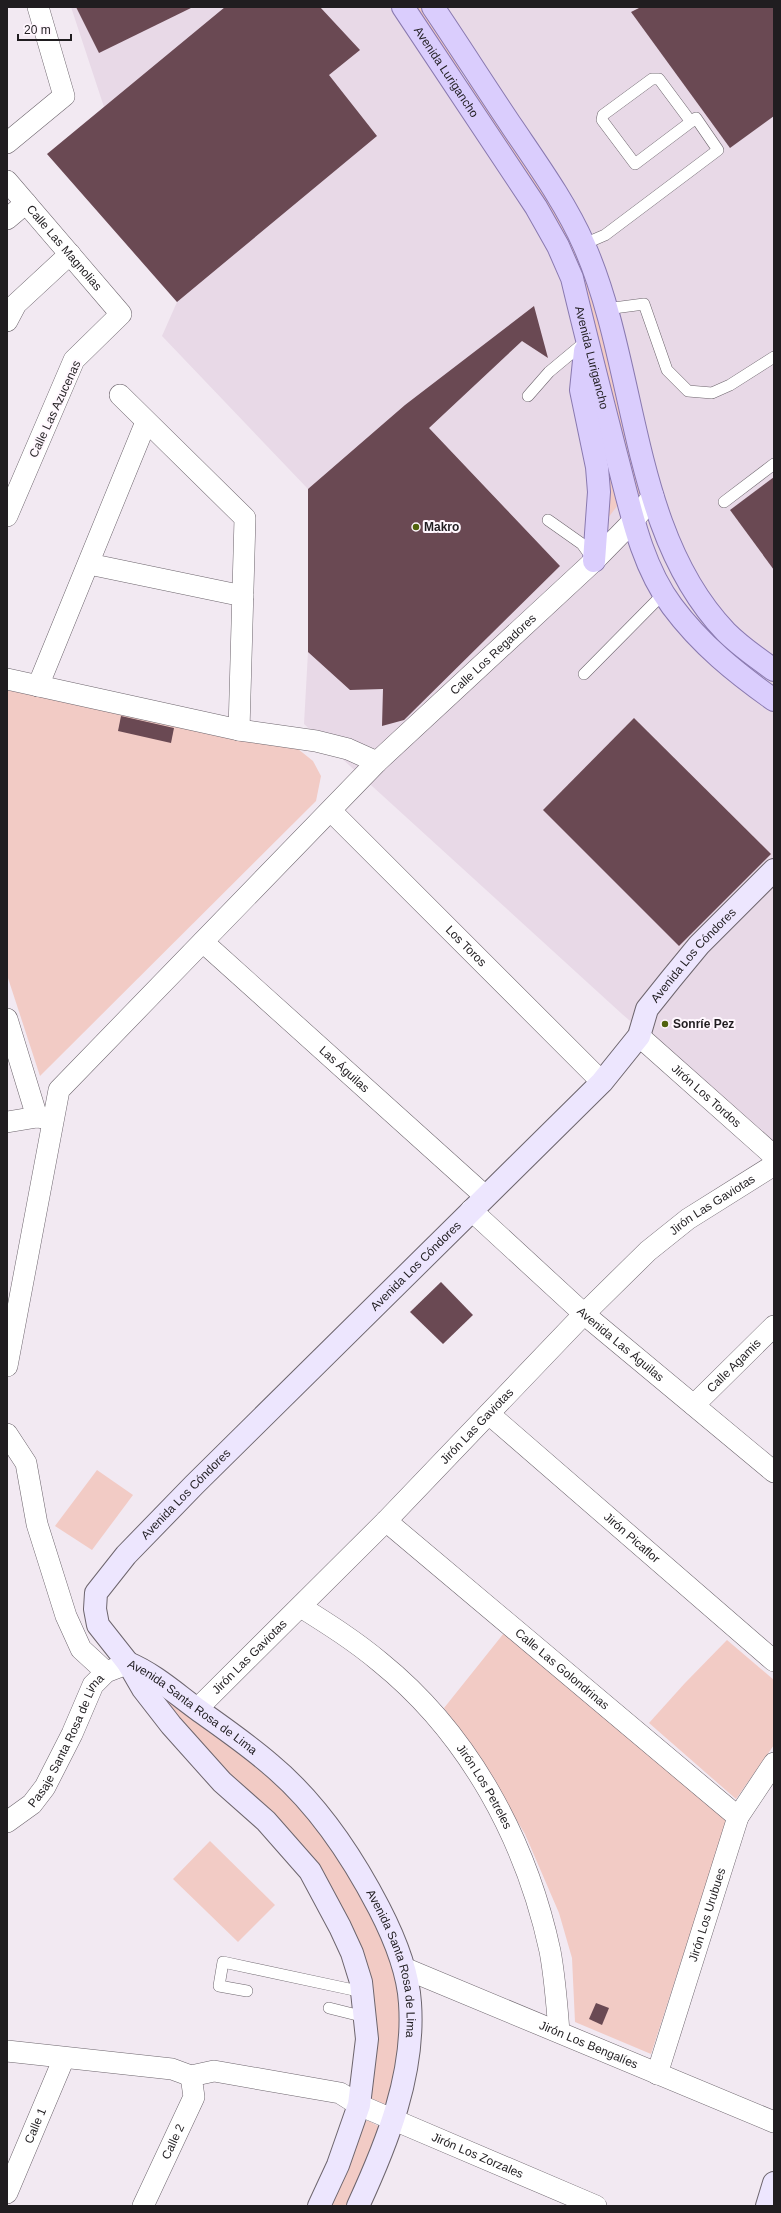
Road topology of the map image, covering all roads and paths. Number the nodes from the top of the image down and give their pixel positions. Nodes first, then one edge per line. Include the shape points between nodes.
1 (38, 7) edge
2 (403, 7) edge
3 (433, 7) edge
4 (476, 72) junction
5 (455, 84) junction
6 (691, 122) junction
7 (7, 143) edge
8 (7, 181) edge
9 (26, 203) junction
10 (7, 219) edge
11 (584, 244) junction
12 (70, 254) junction
13 (606, 309) junction
14 (121, 314) joint
15 (7, 321) edge
16 (587, 340) junction
17 (774, 357) edge
18 (120, 396) dead end
19 (528, 396) dead end
20 (146, 422) junction
21 (774, 464) edge
22 (653, 496) junction
23 (724, 502) dead end
24 (7, 516) edge
25 (548, 520) dead end
26 (634, 520) junction
27 (594, 561) junction
28 (89, 564) junction
29 (664, 593) junction
30 (242, 596) junction
31 (774, 670) edge
32 (584, 674) dead end
33 (7, 679) edge
34 (38, 686) junction
35 (774, 700) edge
36 (239, 730) junction
37 (377, 762) junction
38 (331, 811) junction
39 (774, 870) edge
40 (203, 942) junction
41 (7, 1019) edge
42 (639, 1036) junction
43 (602, 1082) junction
44 (45, 1118) junction
45 (7, 1122) edge
46 (774, 1156) edge
47 (774, 1165) edge
48 (478, 1203) junction
49 (584, 1314) junction
50 (774, 1326) edge
51 (7, 1366) edge
52 (694, 1405) junction
53 (489, 1414) junction
54 (8, 1437) edge
55 (774, 1472) edge
56 (386, 1521) junction
57 (301, 1607) junction
58 (774, 1661) edge
59 (128, 1663) junction
60 (106, 1672) junction
61 (197, 1709) junction
62 (774, 1763) edge
63 (738, 1817) junction
64 (7, 1822) edge
65 (404, 1968) junction
66 (247, 1991) dead end
67 (363, 1992) junction
68 (329, 2008) dead end
69 (365, 2017) junction
70 (559, 2032) junction
71 (7, 2051) edge
72 (64, 2058) junction
73 (657, 2074) junction
74 (191, 2076) junction
75 (359, 2105) junction
76 (393, 2119) junction
77 (774, 2122) edge
78 (774, 2183) edge
79 (7, 2193) edge
80 (143, 2206) edge
81 (319, 2206) edge
82 (358, 2206) edge
83 (596, 2206) edge
84 (766, 2206) edge

1 - 7 street via 64,96
2 - 5 main road, Avenida Lurigancho
3 - 4 main road, Avenida Lurigancho
4 - 5 main road
4 - 11 main road, Avenida Lurigancho via 537,163
5 - 16 main road, Avenida Lurigancho via 558,246 572,278
6 - 6 lane via 635,164 602,120 603,115 652,79 659,79
6 - 11 lane via 696,118 718,150 605,235
8 - 9 street, Calle Las Magnolias
9 - 10 street
9 - 12 street, Calle Las Magnolias
11 - 13 main road, Avenida Lurigancho
12 - 14 street, Calle Las Magnolias
12 - 15 street via 16,304
13 - 17 lane via 644,304 667,370 688,391 712,393 730,385
13 - 22 main road, Avenida Lurigancho
14 - 24 street, Calle Las Azucenas via 74,360
16 - 19 lane via 549,372
16 - 26 main road, Avenida Lurigancho
16 - 27 main road via 581,390 598,485
18 - 20 street
20 - 28 street
20 - 30 street via 245,518
21 - 23 lane
22 - 26 street, Calle Los Regadores
22 - 31 main road, Avenida Lurigancho via 678,561 706,608 743,647
25 - 27 lane via 582,544
26 - 27 street, Calle Los Regadores
26 - 29 main road, Avenida Lurigancho via 653,573
27 - 37 street, Calle Los Regadores
28 - 30 street
28 - 34 street
29 - 32 lane
29 - 35 main road, Avenida Lurigancho via 710,650 736,673
30 - 36 street
33 - 34 street
34 - 36 street
36 - 37 street via 316,741
37 - 38 street, Calle Los Regadores
38 - 40 street, Calle Los Regadores
38 - 43 street, Los Toros
39 - 42 main road, Avenida Los Cóndores via 699,945 671,979 647,1009
40 - 44 street, Calle Los Regadores via 60,1090
40 - 48 street, Las Águilas
41 - 44 street
42 - 43 main road, Avenida Los Cóndores
42 - 46 street, Jirón Los Tordos
43 - 48 main road, Avenida Los Cóndores
44 - 45 street
44 - 51 street, Calle Los Regadores
47 - 49 street, Jirón Las Gaviotas via 688,1219 648,1251
48 - 49 street, Avenida Las Águilas
48 - 59 main road, Avenida Los Cóndores via 199,1479 108,1576 96,1593 98,1625
49 - 52 street, Avenida Las Águilas
49 - 53 street, Jirón Las Gaviotas
50 - 52 street, Calle Agamis
52 - 55 street, Avenida Las Águilas
53 - 56 street, Jirón Las Gaviotas
53 - 58 street, Jirón Picaflor
54 - 60 street via 26,1463 37,1524 66,1616 81,1649
56 - 57 street, Jirón Las Gaviotas
56 - 63 street, Calle Las Golondrinas
57 - 61 street, Jirón Las Gaviotas
57 - 70 street, Jirón Los Petreles via 342,1632 381,1662 452,1736 482,1780 508,1827 529,1876 541,1914 556,1992
59 - 60 street, Pasaje Santa Rosa de Lima
59 - 61 main road, Avenida Santa Rosa de Lima via 160,1680
59 - 67 main road, Avenida Santa Rosa de Lima via 143,1689 171,1725 222,1782 266,1821 310,1871 333,1926 352,1953
60 - 64 street, Pasaje Santa Rosa de Lima via 93,1685 45,1787 32,1804
61 - 65 main road, Avenida Santa Rosa de Lima via 272,1765 336,1836 355,1863 378,1906 392,1934
62 - 63 street, Jirón Los Urubues
63 - 73 street, Jirón Los Urubues
65 - 70 street, Jirón Los Bengalíes
65 - 76 main road, Avenida Santa Rosa de Lima via 410,2002 411,2032 402,2089
66 - 67 lane via 219,1986 223,1962
67 - 69 main road, Avenida Santa Rosa de Lima
68 - 69 lane
69 - 75 main road, Avenida Santa Rosa de Lima via 367,2038
70 - 73 street, Jirón Los Bengalíes
71 - 72 street
72 - 74 street via 172,2069
72 - 79 street, Calle 1
73 - 77 street, Jirón Los Bengalíes
74 - 75 street, Jirón Los Zorzales via 214,2071 340,2093
74 - 80 street, Calle 2 via 194,2097
75 - 76 street, Jirón Los Zorzales
75 - 81 main road, Avenida Santa Rosa de Lima via 338,2165
76 - 82 main road, Avenida Santa Rosa de Lima via 379,2160
76 - 83 street, Jirón Los Zorzales
78 - 84 main road

